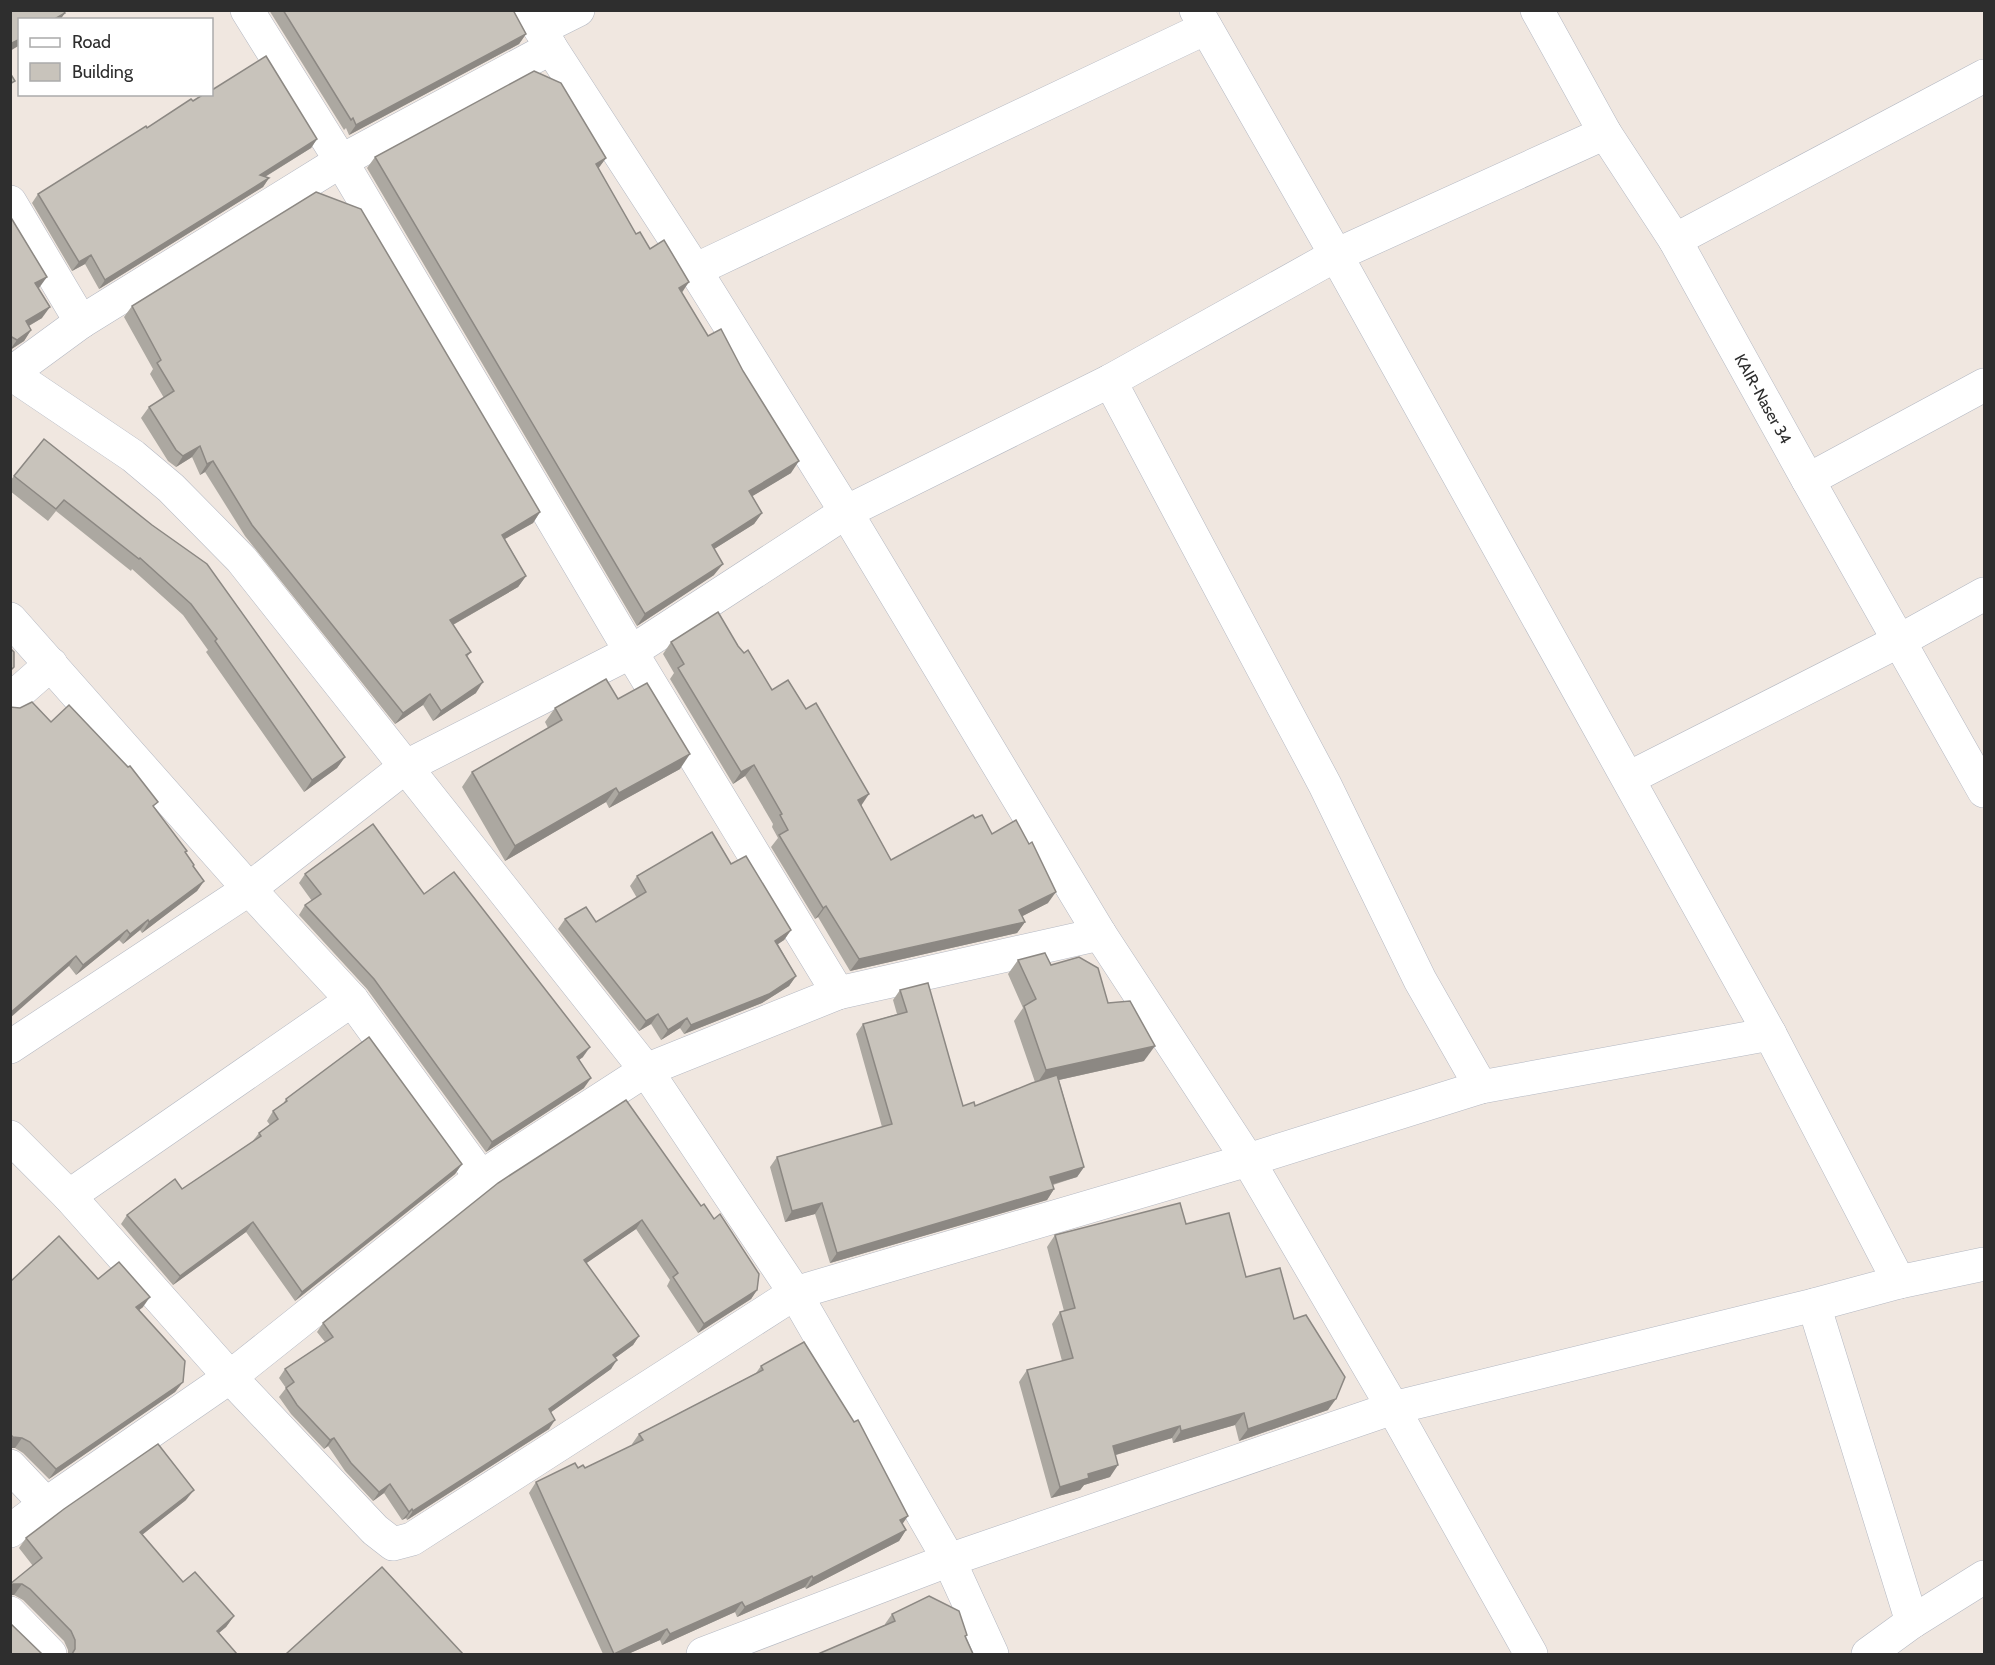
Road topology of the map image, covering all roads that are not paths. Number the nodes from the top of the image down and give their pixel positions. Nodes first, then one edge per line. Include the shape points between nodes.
1 (247, 10) edge
2 (578, 10) edge
3 (1537, 10) edge
4 (1201, 19) edge
5 (540, 29) edge
6 (1984, 76) edge
7 (1605, 133) junction
8 (341, 161) junction
9 (10, 202) edge
10 (1676, 240) junction
11 (1336, 255) junction
12 (695, 270) junction
13 (81, 322) junction
14 (11, 373) edge
15 (1110, 381) junction
16 (1984, 385) edge
17 (1808, 480) junction
18 (846, 512) junction
19 (1984, 594) edge
20 (10, 619) edge
21 (1899, 641) junction
22 (630, 652) junction
23 (51, 664) junction
24 (10, 700) edge
25 (405, 767) junction
26 (1629, 778) junction
27 (1984, 790) edge
28 (249, 889) junction
29 (1100, 934) junction
30 (838, 993) junction
31 (352, 1000) junction
32 (1770, 1034) junction
33 (10, 1047) edge
34 (646, 1070) junction
35 (1481, 1087) junction
36 (10, 1137) edge
37 (1248, 1160) junction
38 (481, 1177) junction
39 (69, 1196) junction
40 (1984, 1264) edge
41 (1899, 1282) junction
42 (795, 1293) junction
43 (1814, 1305) junction
44 (230, 1377) junction
45 (1393, 1408) junction
46 (10, 1466) edge
47 (46, 1504) junction
48 (10, 1531) edge
49 (949, 1560) junction
50 (1984, 1577) edge
51 (10, 1613) edge
52 (1912, 1622) junction
53 (50, 1654) edge
54 (703, 1654) edge
55 (992, 1654) edge
56 (1532, 1654) edge
57 (1868, 1654) edge

1 - 8 street
2 - 5 street
3 - 7 street, KAIR-Naser 34
4 - 11 street
4 - 12 street
5 - 8 street
5 - 12 street
6 - 10 street
7 - 10 street, KAIR-Naser 34
7 - 11 street
8 - 13 street
8 - 22 street
9 - 13 street
10 - 17 street, KAIR-Naser 34
11 - 15 street
11 - 26 street
12 - 18 street
13 - 14 street
14 - 25 street via 133,456 171,488 241,558
15 - 18 street
15 - 35 street via 1325,785 1420,980
16 - 17 street
17 - 21 street, KAIR-Naser 34
18 - 22 street
18 - 29 street
19 - 21 street
20 - 23 street
21 - 26 street
21 - 27 street, KAIR-Naser 34
22 - 25 street
22 - 30 street
23 - 24 street
23 - 28 street
25 - 28 street
25 - 34 street
26 - 32 street
28 - 31 street
28 - 33 street
29 - 30 street
29 - 37 street
30 - 34 street
31 - 38 street
31 - 39 street
32 - 35 street
32 - 41 street
34 - 38 street
34 - 42 street
35 - 37 street
36 - 39 street
37 - 42 street
37 - 45 street
38 - 44 street
39 - 44 street
40 - 41 street
41 - 43 street
42 - 44 street via 412,1539 393,1544 375,1530
42 - 49 street
43 - 45 street
43 - 52 street
44 - 47 street
45 - 49 street
45 - 56 street
46 - 47 street
47 - 48 street
49 - 54 street
49 - 55 street
50 - 52 street
51 - 53 street
52 - 57 street

